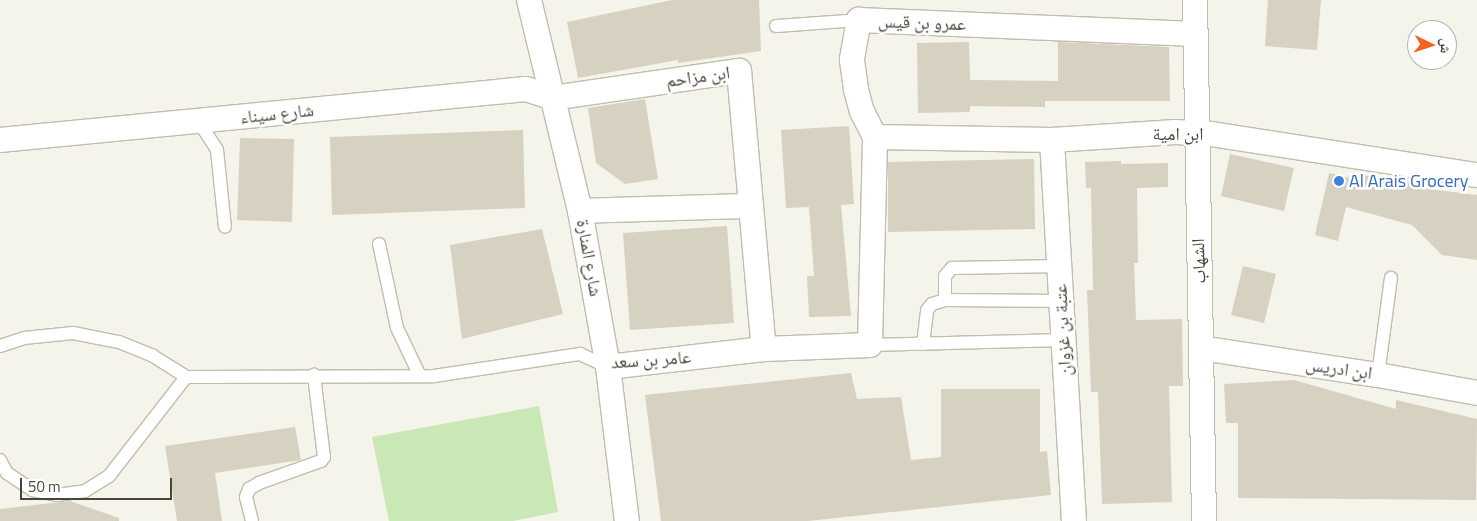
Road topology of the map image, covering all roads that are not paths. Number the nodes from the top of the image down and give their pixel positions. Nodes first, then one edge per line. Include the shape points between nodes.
1 (528, 0) edge
2 (1195, 0) edge
3 (900, 11) edge
4 (859, 20) junction
5 (776, 26) dead end
6 (1195, 34) junction
7 (553, 98) junction
8 (199, 122) junction
9 (1195, 133) junction
10 (875, 137) junction
11 (0, 140) edge
12 (1052, 140) junction
13 (1477, 175) edge
14 (750, 206) junction
15 (580, 212) junction
16 (225, 227) dead end
17 (379, 244) dead end
18 (1060, 266) junction
19 (1391, 278) dead end
20 (944, 300) junction
21 (1062, 301) junction
22 (1064, 340) junction
23 (923, 344) junction
24 (870, 345) junction
25 (0, 346) edge
26 (1201, 348) junction
27 (764, 349) junction
28 (608, 367) junction
29 (314, 374) junction
30 (1378, 375) junction
31 (420, 376) junction
32 (186, 377) junction
33 (1477, 393) edge
34 (0, 460) edge
35 (252, 521) edge
36 (627, 521) edge
37 (1074, 521) edge
38 (1204, 521) edge

1 - 7 street, شارع المنارة
2 - 6 street, الشهاب
3 - 4 street, عمرو بن قيس
3 - 6 street, عمرو بن قيس
4 - 5 lane
4 - 10 street, عمرو بن قيس via 852,59 856,89 862,112
6 - 9 street, الشهاب
7 - 8 street, شارع سيناء via 526,89
7 - 14 street, ابن مزاحم via 740,71
7 - 15 street, شارع المنارة
8 - 11 street, شارع سيناء
8 - 16 lane via 217,150
9 - 12 street, ابن امية
9 - 13 street, ابن امية
9 - 26 street, الشهاب
10 - 12 street, ابن امية
10 - 24 street, عمرو بن قيس
12 - 18 street, عتبة بن غزوان
14 - 15 street
14 - 27 street, ابن مزاحم
15 - 28 street, شارع المنارة
17 - 31 lane via 397,328
18 - 20 lane via 952,268 945,276
18 - 21 street, عتبة بن غزوان
19 - 30 lane
20 - 21 lane
20 - 23 lane via 932,304 927,310
21 - 22 street, عتبة بن غزوان
22 - 23 lane
22 - 37 street, عتبة بن غزوان
23 - 24 lane
24 - 27 street, عامر بن سعد
25 - 32 lane via 24,338 73,333 120,342 152,356
26 - 30 street, ابن ادريس
26 - 38 street, الشهاب
27 - 28 street, عامر بن سعد
28 - 31 lane, عامر بن سعد via 580,354
28 - 36 street, شارع المنارة
29 - 31 lane, عامر بن سعد
29 - 32 lane, عامر بن سعد
29 - 35 lane via 324,456 321,462 249,489 246,497
30 - 33 street, ابن ادريس
32 - 34 lane via 109,476 85,491 58,495 32,490 7,473

